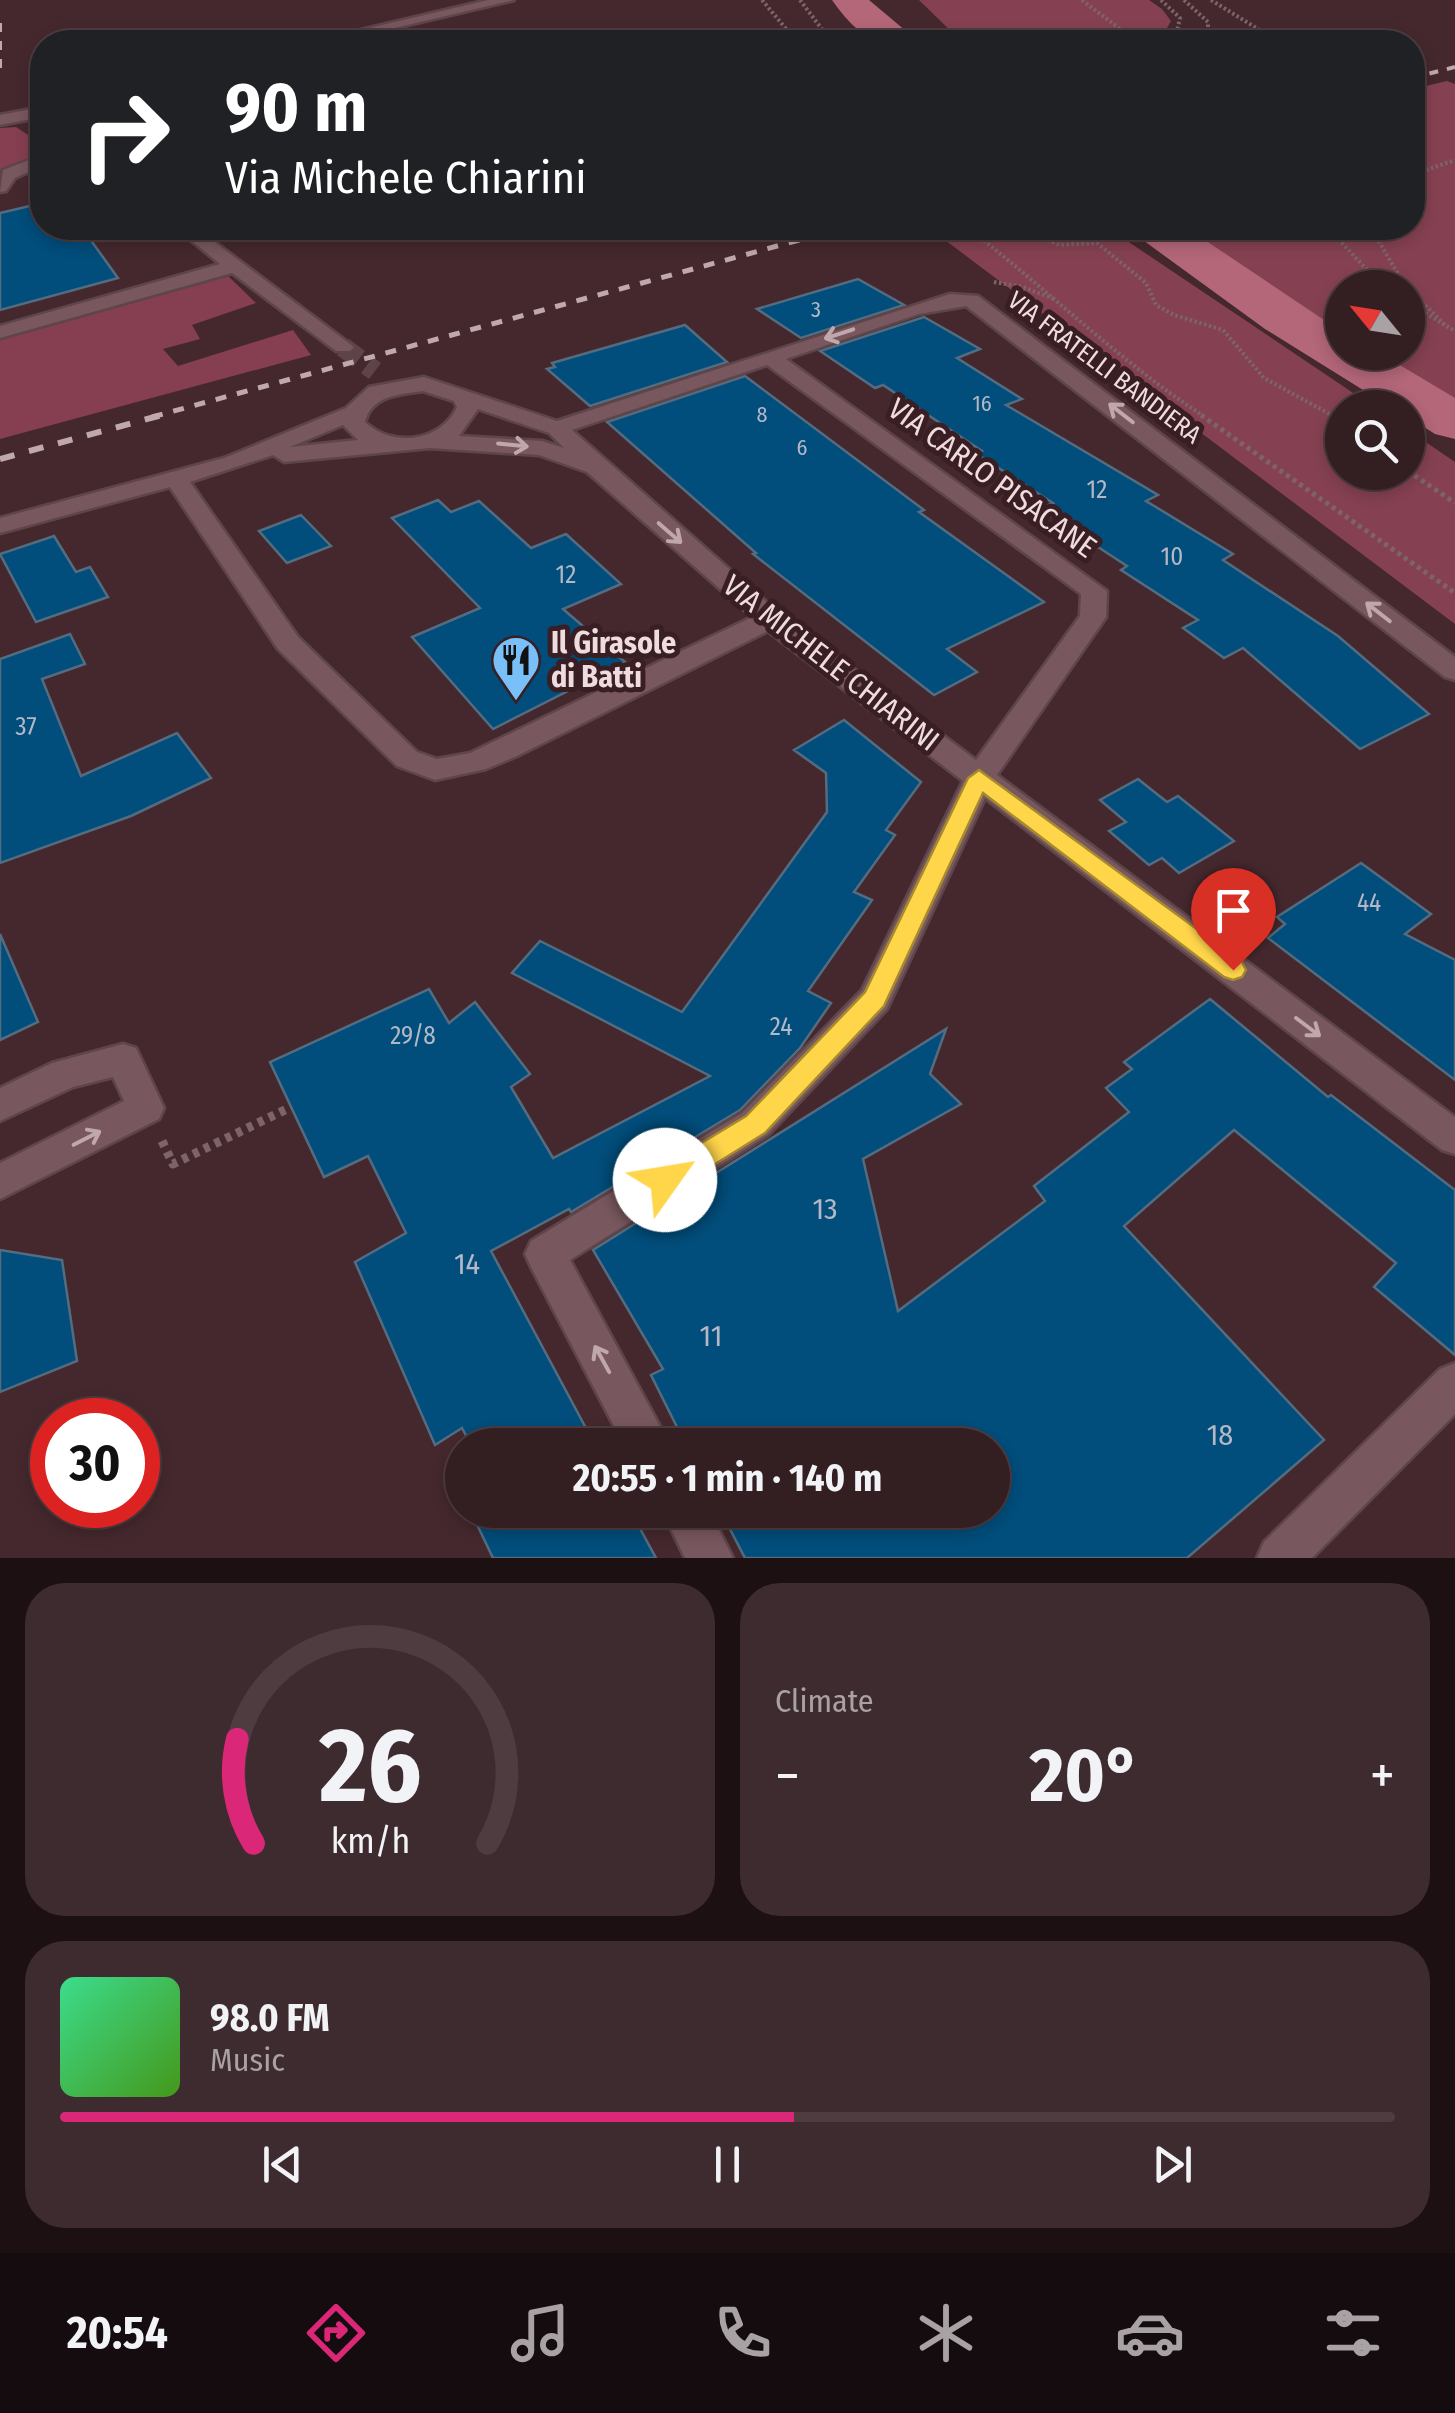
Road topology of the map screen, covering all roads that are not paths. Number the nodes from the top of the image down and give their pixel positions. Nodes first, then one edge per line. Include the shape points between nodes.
1 (507, 0) edge
2 (371, 30) edge
3 (30, 115) edge
4 (0, 120) edge
5 (30, 165) edge
6 (0, 188) edge
7 (201, 240) edge
8 (235, 266) junction
9 (0, 332) edge
10 (343, 347) tunnel mouth
11 (768, 357) junction
12 (406, 384) junction
13 (463, 398) junction
14 (359, 406) junction
15 (556, 428) junction
16 (424, 442) junction
17 (389, 444) junction
18 (232, 463) junction
19 (597, 468) junction
20 (176, 478) junction
21 (0, 526) edge
22 (770, 619) junction
23 (1455, 671) edge
24 (979, 778) junction
25 (0, 1105) edge
26 (1455, 1138) edge
27 (0, 1182) edge
28 (1455, 1384) edge
29 (639, 1428) edge
30 (694, 1528) edge
31 (710, 1558) edge
32 (1280, 1558) edge

1 - 2 street
3 - 4 street
5 - 6 street via 9,174
7 - 8 street
8 - 9 street
8 - 10 street
11 - 15 street, VIA FRATELLI BANDIERA
23 -> 11 street, VIA FRATELLI BANDIERA via 971,300 912,310
11 - 24 street, VIA CARLO PISACANE via 1094,591 1093,617
12 - 13 street, VIA MICHELE CHIARINI via 440,386
12 - 14 street
12 - 14 street via 375,371
13 - 15 street, VIA MICHELE CHIARINI
13 - 16 street via 468,407 457,428
14 - 17 street via 353,423 359,432
14 - 18 street
15 - 19 street, VIA MICHELE CHIARINI
16 - 17 street, VIA MICHELE CHIARINI
16 -> 19 street, VIA MICHELE CHIARINI via 542,448
17 - 18 street, VIA MICHELE CHIARINI
18 - 20 street
19 -> 22 street, VIA MICHELE CHIARINI
20 - 21 street
20 - 22 street via 288,643 407,760 435,770 507,749
22 - 24 street, VIA MICHELE CHIARINI
24 -> 26 street, VIA MICHELE CHIARINI
29 -> 24 street via 545,1254 756,1124 875,999
27 -> 25 street via 146,1108 123,1059 65,1074
28 - 32 street
30 - 31 street

